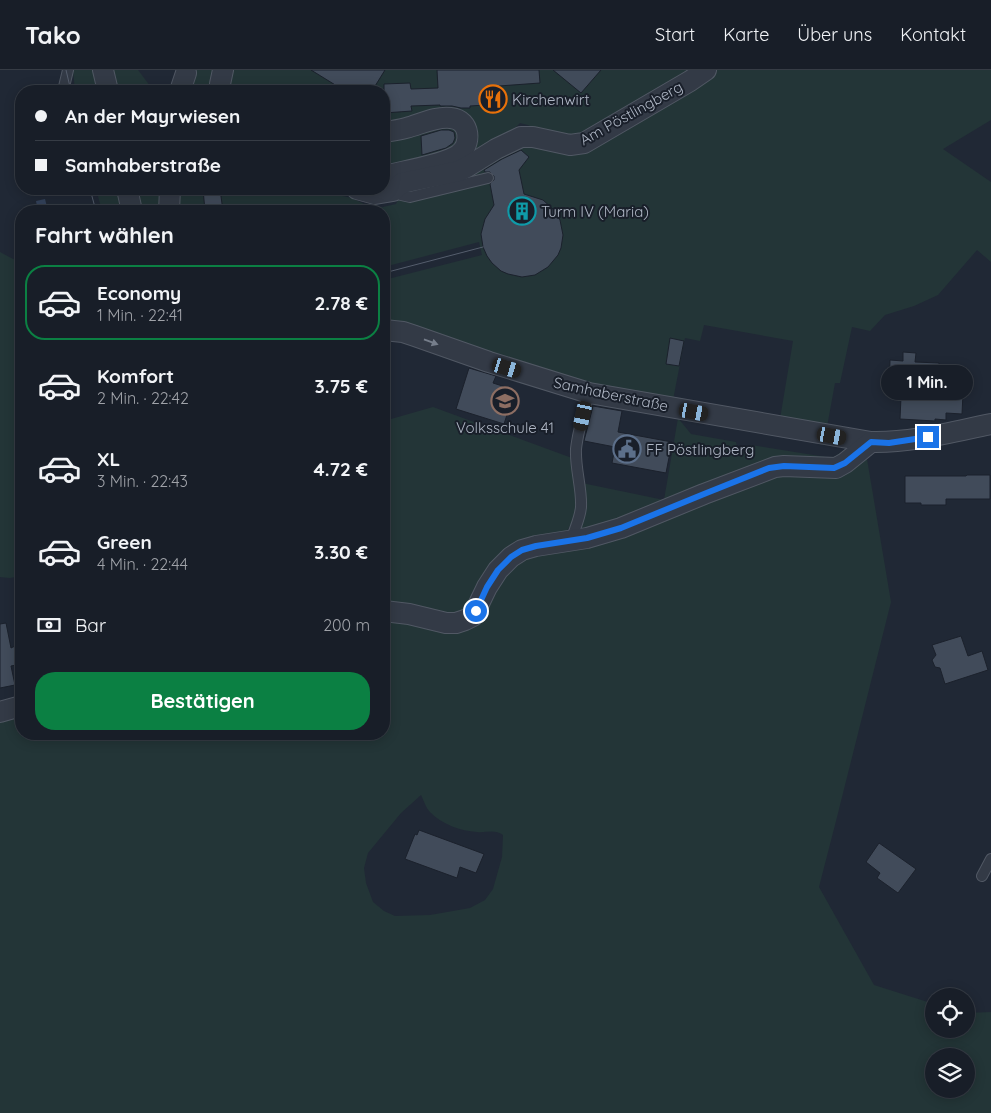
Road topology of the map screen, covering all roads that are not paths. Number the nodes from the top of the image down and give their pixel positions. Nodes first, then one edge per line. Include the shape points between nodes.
1 (68, 70) edge
2 (104, 70) edge
3 (223, 70) edge
4 (706, 70) edge
5 (64, 85) edge
6 (107, 85) edge
7 (220, 85) edge
8 (390, 131) edge
9 (488, 178) dead end
10 (390, 182) edge
11 (390, 183) edge
12 (390, 185) edge
13 (390, 331) edge
14 (589, 393) junction
15 (991, 424) edge
16 (871, 442) junction
17 (571, 541) junction
18 (390, 612) edge
19 (15, 708) edge
20 (0, 712) edge
21 (991, 859) edge
22 (982, 876) dead end

1 - 5 lane
2 - 6 street
3 - 7 street
4 - 11 street, Am Pöstlingberg via 584,143 570,145 521,137 459,171
8 - 10 street, Am Pöstlingberg via 451,118 461,120 468,138 459,154 449,160
9 - 12 lane via 410,197 401,195
13 -> 14 street, Samhaberstraße via 403,332
14 - 16 street, Samhaberstraße
14 - 17 lane via 576,448 581,506
15 - 16 street, Samhaberstraße via 889,443
16 - 17 street via 836,468 769,468 621,528
17 - 18 street via 528,548 511,557 492,579 473,616 465,620 446,623
19 - 20 street
21 - 22 lane

